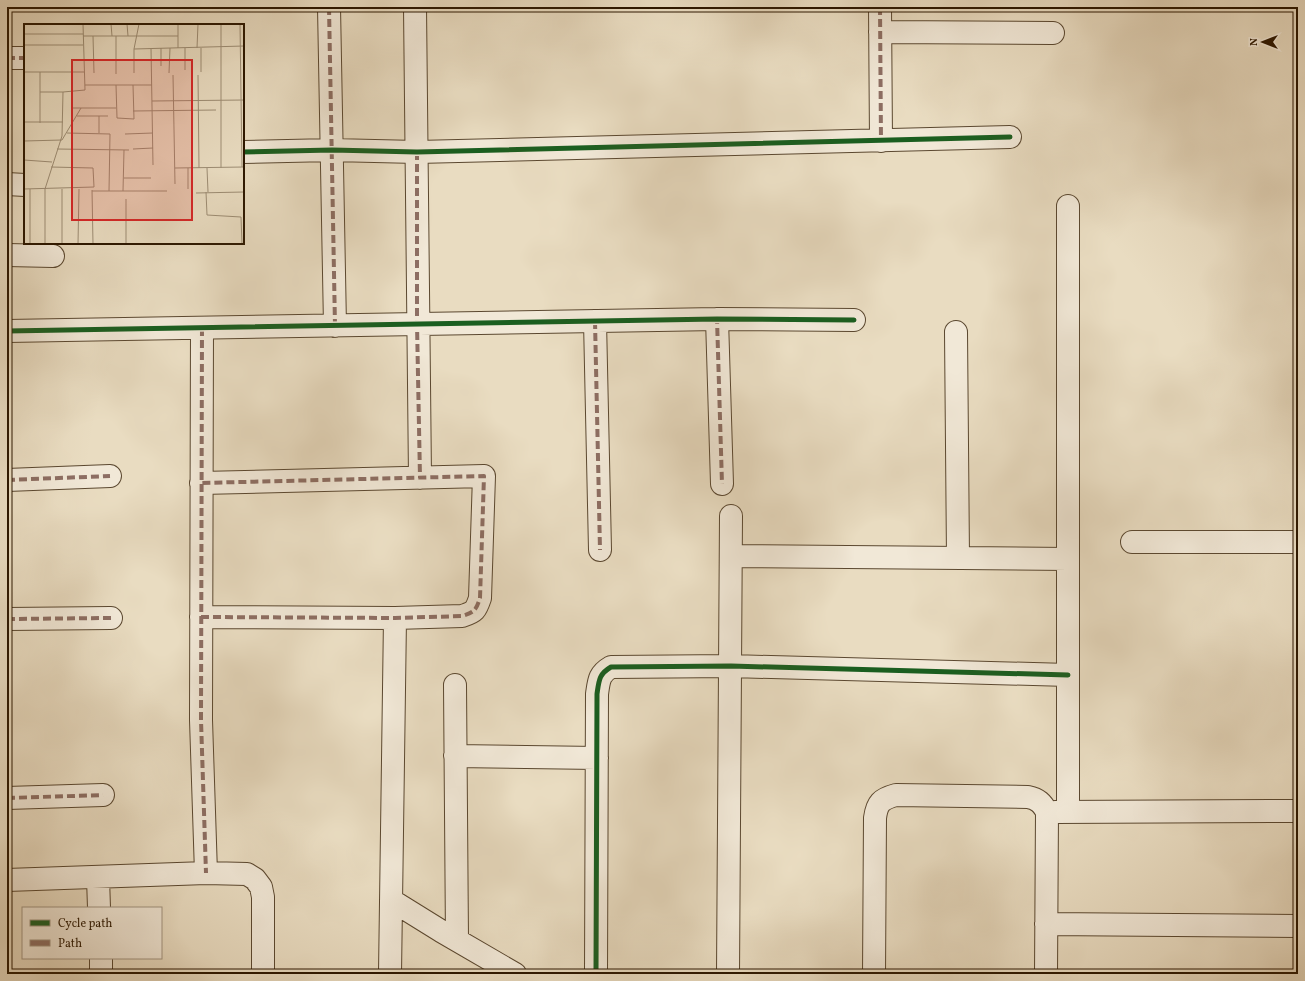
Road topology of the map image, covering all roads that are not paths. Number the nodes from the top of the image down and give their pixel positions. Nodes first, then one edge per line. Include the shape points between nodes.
1 (329, 7) edge
2 (415, 7) edge
3 (880, 7) edge
4 (880, 32) junction
5 (1053, 33) dead end
6 (7, 58) edge
7 (24, 58) edge
8 (1010, 137) dead end
9 (880, 141) junction
10 (332, 150) junction
11 (244, 152) edge
12 (417, 152) junction
13 (7, 184) edge
14 (24, 185) edge
15 (1068, 206) dead end
16 (7, 255) edge
17 (53, 256) dead end
18 (717, 319) junction
19 (854, 320) dead end
20 (595, 321) junction
21 (417, 324) junction
22 (335, 326) junction
23 (202, 328) junction
24 (7, 331) edge
25 (956, 332) dead end
26 (110, 476) dead end
27 (420, 478) junction
28 (7, 480) edge
29 (201, 483) junction
30 (722, 484) dead end
31 (731, 516) dead end
32 (1132, 542) dead end
33 (1298, 542) edge
34 (600, 550) dead end
35 (731, 556) junction
36 (958, 558) junction
37 (1068, 559) junction
38 (201, 617) junction
39 (7, 618) edge
40 (111, 618) dead end
41 (395, 618) junction
42 (731, 666) junction
43 (1068, 675) junction
44 (455, 685) dead end
45 (455, 756) junction
46 (597, 758) junction
47 (103, 795) dead end
48 (7, 798) edge
49 (1298, 811) edge
50 (1058, 812) junction
51 (206, 873) junction
52 (98, 878) junction
53 (7, 880) edge
54 (391, 900) junction
55 (99, 907) edge
56 (1046, 924) junction
57 (1298, 926) edge
58 (457, 940) junction
59 (101, 959) edge
60 (101, 974) edge
61 (263, 974) edge
62 (390, 974) edge
63 (515, 974) edge
64 (596, 974) edge
65 (728, 974) edge
66 (874, 974) edge
67 (1046, 974) edge

1 - 10 street
2 - 12 street
3 - 4 street
4 - 5 street
4 - 9 street
6 - 7 street
8 - 9 street
9 - 12 street
10 - 11 street
10 - 12 street
10 - 22 street
12 - 21 street
13 - 14 street
15 - 37 street
16 - 17 street
18 - 19 street
18 - 20 street
18 - 30 street
20 - 21 street
20 - 34 street
21 - 22 street
21 - 27 street
22 - 23 street
23 - 24 street
23 - 29 street
25 - 36 street
26 - 28 street
27 - 29 street
27 - 41 street via 484,476 480,598 473,613 462,616
29 - 38 street
31 - 35 street
32 - 33 street
35 - 36 street
35 - 42 street
36 - 37 street
37 - 43 street
38 - 41 street
38 - 51 street via 201,720
39 - 40 street
41 - 54 street
42 - 43 street
42 - 46 street via 611,667 603,672 597,694
42 - 65 street
43 - 50 street
44 - 45 street
45 - 46 street
45 - 58 street
46 - 64 street
47 - 48 street
49 - 50 street
50 - 56 street
50 - 66 street via 1028,797 896,795 882,801 875,818
51 - 52 street
51 - 61 street via 247,874 261,887
52 - 53 street
52 - 55 street
54 - 58 street
54 - 62 street
56 - 57 street
56 - 67 street
58 - 63 street
59 - 60 street

